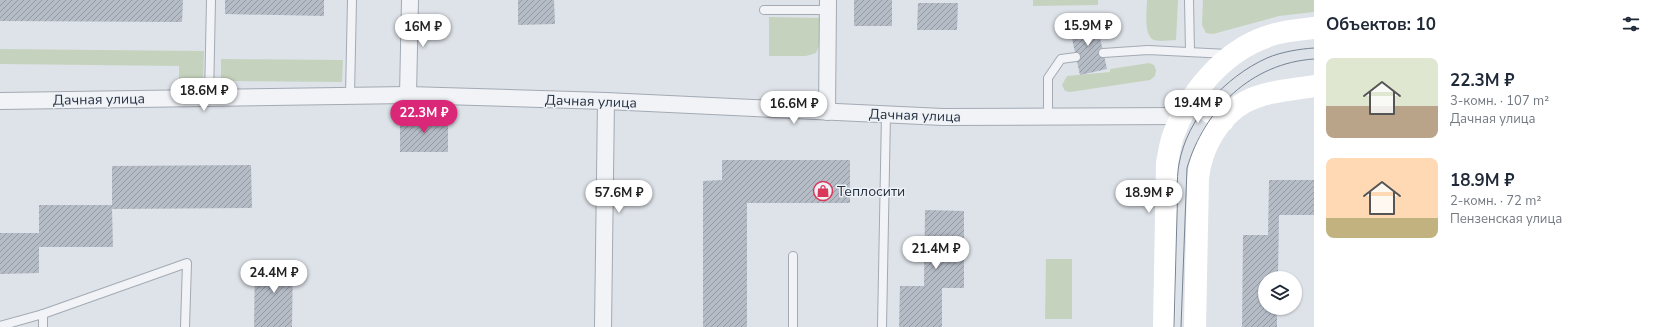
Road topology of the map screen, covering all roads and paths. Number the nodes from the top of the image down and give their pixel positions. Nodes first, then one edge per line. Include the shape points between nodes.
1 (212, 0) edge
2 (352, 0) edge
3 (410, 0) edge
4 (1189, 0) edge
5 (828, 5) edge
6 (764, 10) dead end
7 (1314, 28) edge
8 (1190, 52) junction
9 (1104, 53) dead end
10 (1235, 54) junction
11 (1076, 57) dead end
12 (1314, 86) edge
13 (408, 94) junction
14 (350, 95) junction
15 (209, 98) junction
16 (0, 101) edge
17 (606, 101) junction
18 (1185, 109) junction
19 (827, 112) junction
20 (886, 114) junction
21 (1048, 115) junction
22 (1224, 120) junction
23 (793, 256) dead end
24 (43, 314) junction
25 (0, 326) edge
26 (43, 327) edge
27 (185, 327) edge
28 (603, 327) edge
29 (793, 327) edge
30 (882, 327) edge
31 (1164, 327) edge
32 (1195, 327) edge

1 - 15 lane
2 - 14 lane
3 - 13 street
4 - 8 lane
5 - 6 lane
5 - 19 street
7 - 10 main road via 1267,36
8 - 9 lane via 1148,50
8 - 10 lane
10 - 18 main road via 1212,73
11 - 21 lane via 1061,59 1048,78
12 - 22 main road via 1279,91 1253,99 1244,103
13 - 14 street, Дачная улица
13 - 17 street, Дачная улица
14 - 15 street, Дачная улица
15 - 16 street, Дачная улица
17 - 19 street, Дачная улица
17 - 28 street
18 - 21 street, Дачная улица
18 - 22 main road
18 - 31 main road via 1173,137 1167,163
19 - 20 street, Дачная улица
20 - 21 street, Дачная улица via 943,117
20 - 30 lane
22 - 32 main road via 1216,129 1199,164
23 - 29 lane
24 - 25 lane
24 - 26 lane
24 - 27 lane via 187,263

